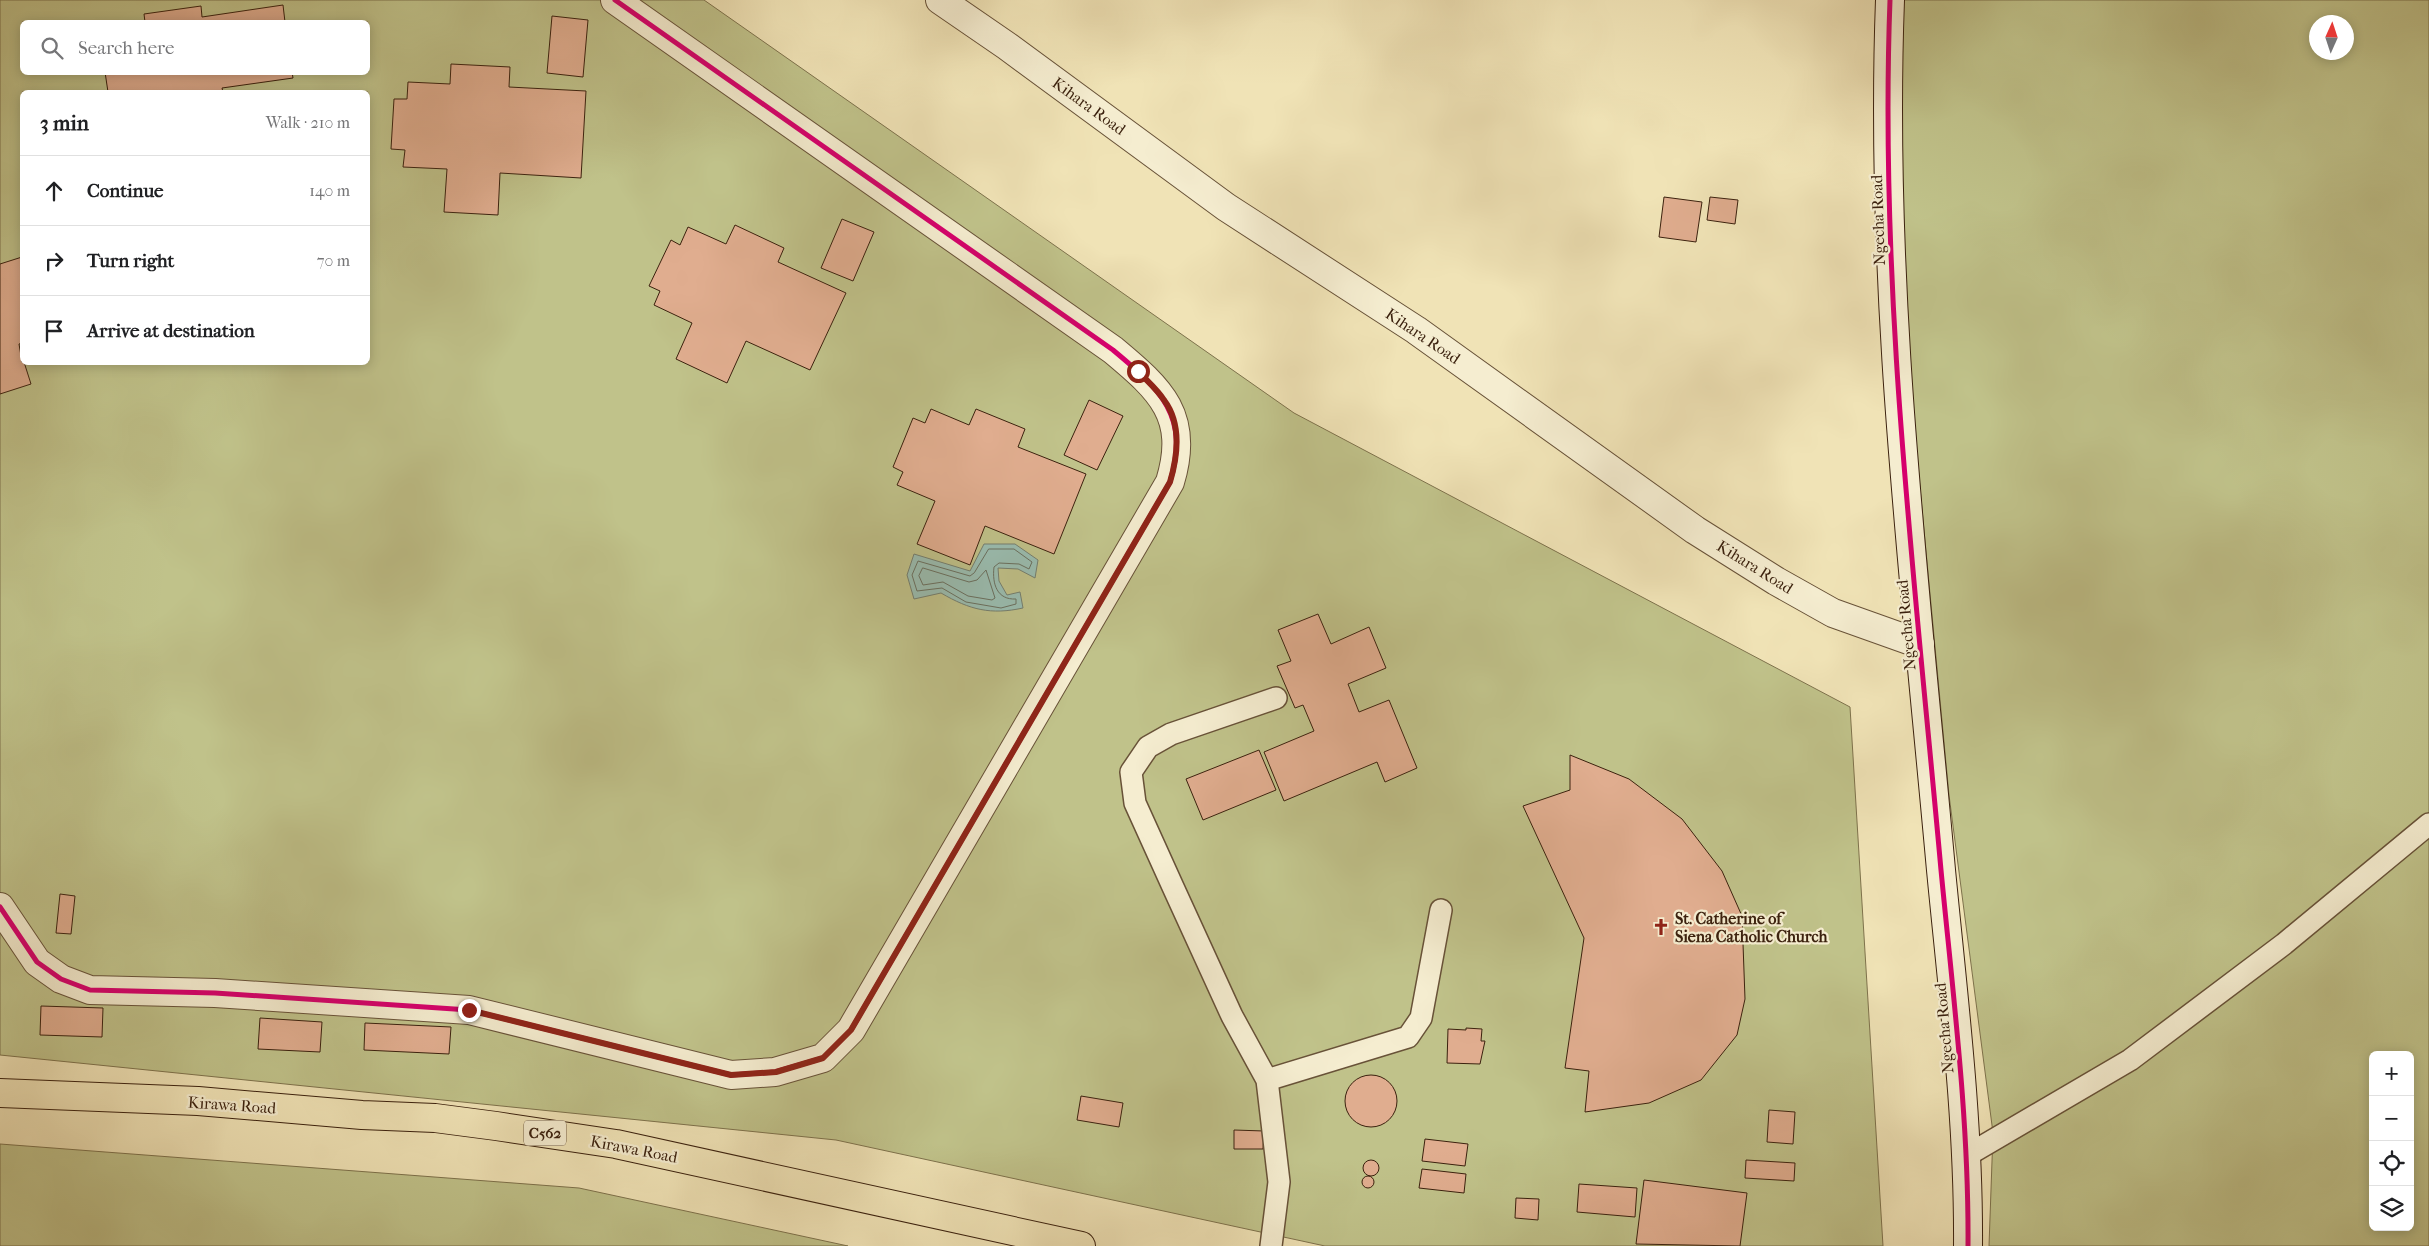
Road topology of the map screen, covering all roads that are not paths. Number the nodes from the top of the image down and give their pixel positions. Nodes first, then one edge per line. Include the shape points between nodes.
1 (615, 0) edge
2 (940, 0) edge
3 (1890, 0) edge
4 (1920, 644) junction
5 (1276, 698) dead end
6 (2429, 824) edge
7 (0, 907) edge
8 (1442, 910) dead end
9 (1268, 1080) junction
10 (0, 1093) edge
11 (1966, 1156) junction
12 (1081, 1246) edge
13 (1271, 1246) edge
14 (1968, 1246) edge

1 - 7 street via 1112,350 1138,371 1165,400 1173,418 1177,440 1176,463 1170,482 851,1030 823,1058 776,1072 731,1075 469,1010 215,992 90,990 61,979 37,962
2 - 4 street, Kihara Road via 1226,207 1416,330 1696,530 1833,613
3 - 4 street, Ngecha Road via 1888,180 1899,403
4 - 11 street, Ngecha Road
5 - 9 lane via 1171,734 1148,746 1131,772 1135,803 1232,1016
6 - 11 lane via 2284,944 2130,1060
8 - 9 lane via 1421,1018 1408,1037
9 - 13 lane via 1279,1182
10 - 12 main road, Kirawa Road / C562 via 435,1118 506,1128 616,1144
11 - 14 street, Ngecha Road

